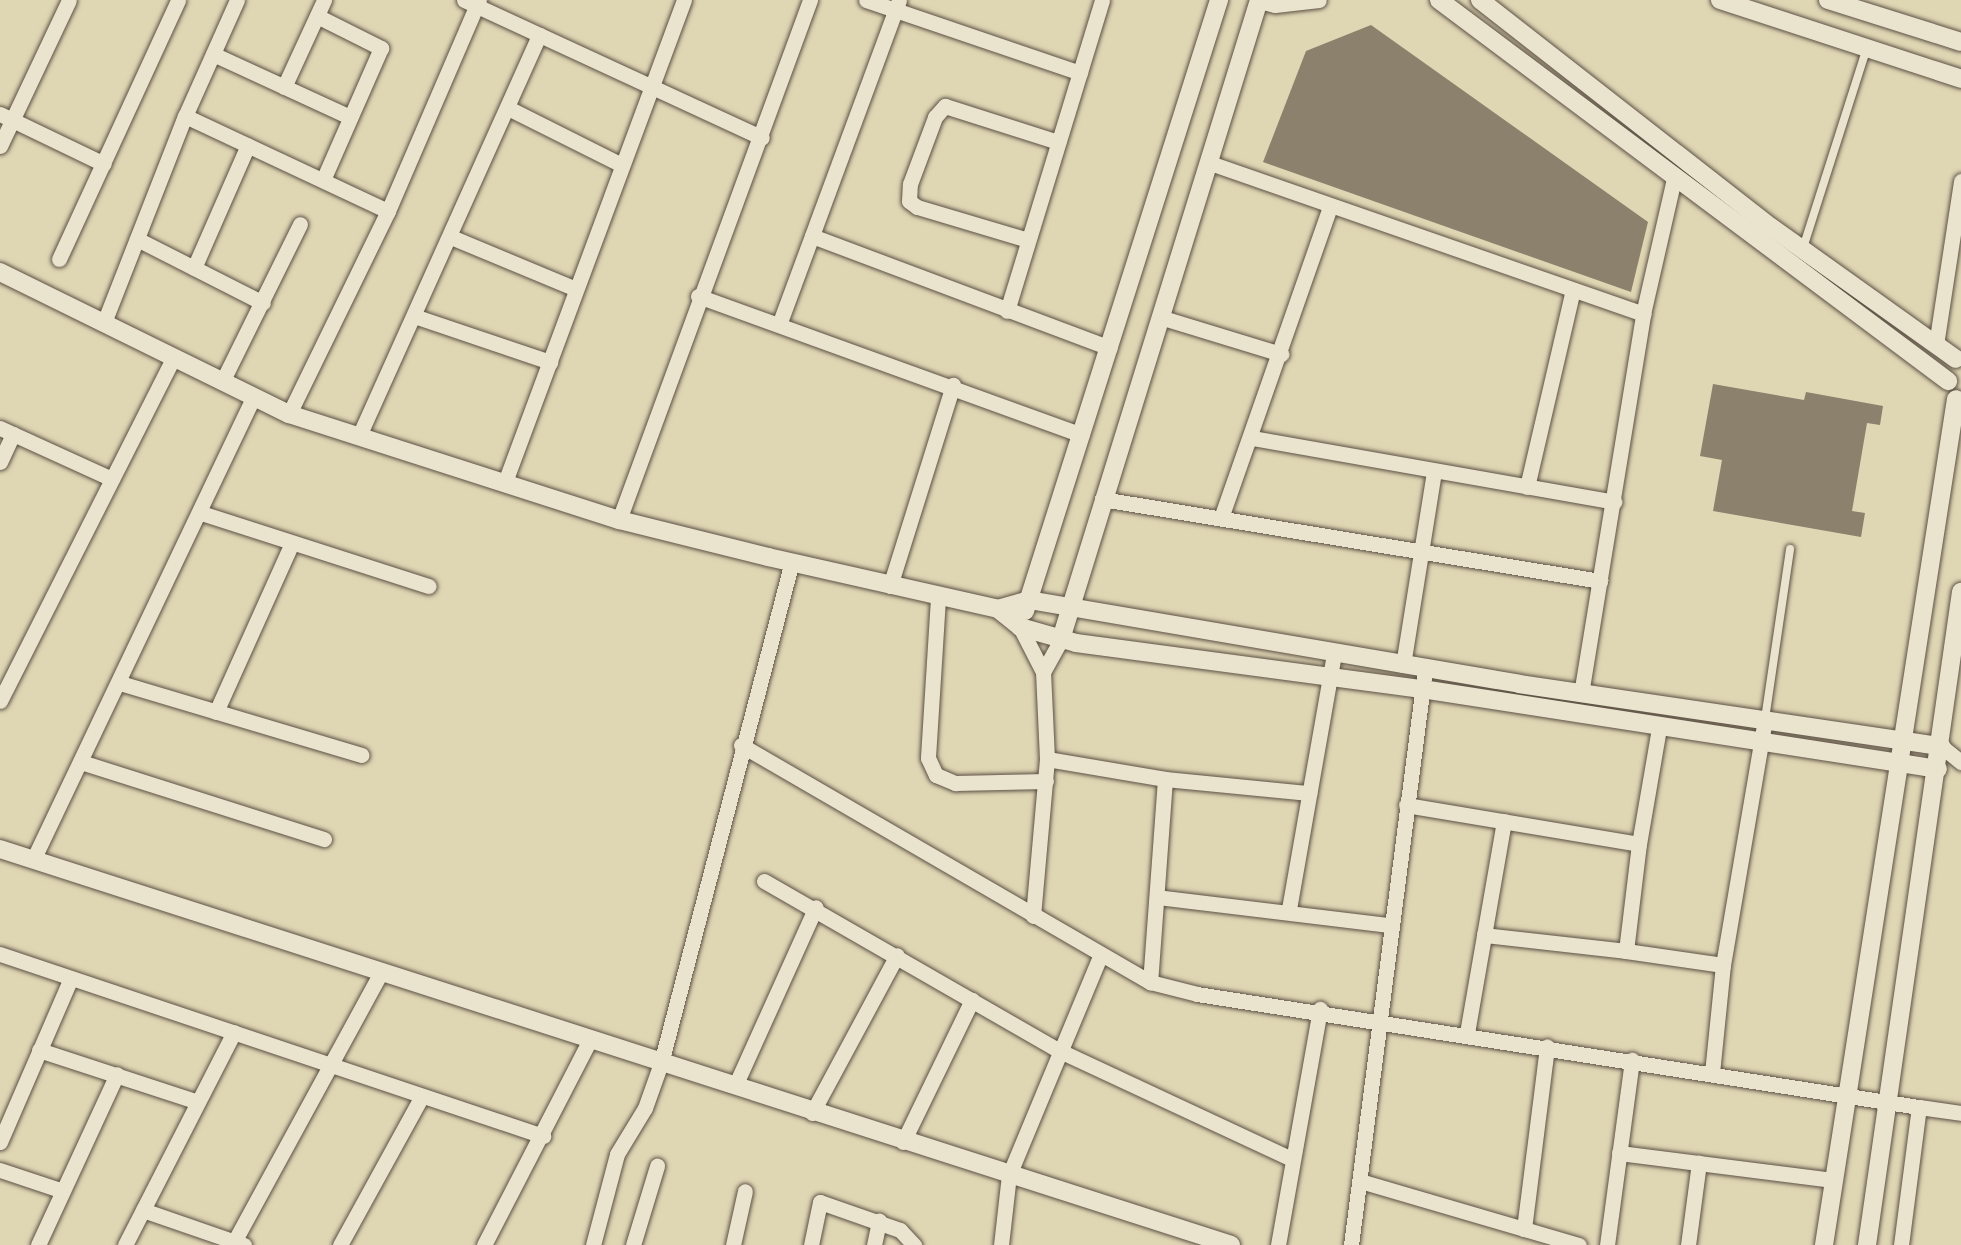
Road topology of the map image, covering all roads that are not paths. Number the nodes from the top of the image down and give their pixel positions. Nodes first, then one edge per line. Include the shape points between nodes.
1 (69, 0) edge
2 (178, 0) edge
3 (237, 0) edge
4 (324, 0) edge
5 (810, 0) edge
6 (866, 0) edge
7 (1219, 0) edge
8 (1259, 0) edge
9 (1319, 0) edge
10 (1439, 0) edge
11 (1480, 0) edge
12 (1720, 0) edge
13 (1828, 0) edge
14 (681, 1) edge
15 (473, 2) edge
16 (1097, 2) edge
17 (896, 6) edge
18 (318, 16) junction
19 (539, 35) junction
20 (1961, 42) edge
21 (1867, 48) junction
22 (213, 54) junction
23 (1080, 73) junction
24 (1961, 79) edge
25 (284, 87) junction
26 (650, 88) junction
27 (508, 108) junction
28 (185, 116) junction
29 (6, 117) edge
30 (350, 117) junction
31 (762, 138) junction
32 (1058, 142) junction
33 (248, 145) junction
34 (0, 146) edge
35 (1210, 163) junction
36 (104, 164) junction
37 (622, 165) junction
38 (1674, 179) junction
39 (323, 180) junction
40 (1961, 181) edge
41 (1330, 207) junction
42 (388, 211) junction
43 (300, 224) dead end
44 (812, 236) junction
45 (452, 237) junction
46 (137, 239) junction
47 (1028, 240) junction
48 (1802, 250) junction
49 (59, 259) dead end
50 (194, 268) junction
51 (0, 272) edge
52 (576, 289) junction
53 (1573, 290) junction
54 (698, 296) junction
55 (263, 303) junction
56 (1007, 310) junction
57 (1643, 314) junction
58 (414, 316) junction
59 (1160, 317) junction
60 (105, 320) junction
61 (780, 322) junction
62 (1936, 345) junction
63 (1110, 348) junction
64 (1281, 354) junction
65 (1958, 357) edge
66 (173, 358) junction
67 (550, 362) junction
68 (1948, 381) junction
69 (222, 382) junction
70 (953, 386) junction
71 (253, 398) junction
72 (1959, 400) edge
73 (289, 414) junction
74 (7, 431) edge
75 (1082, 435) junction
76 (359, 436) junction
77 (1252, 438) junction
78 (0, 462) edge
79 (1434, 471) junction
80 (112, 479) junction
81 (505, 482) junction
82 (1527, 487) junction
83 (1102, 499) junction
84 (1614, 502) junction
85 (201, 513) junction
86 (1221, 518) junction
87 (619, 520) junction
88 (292, 543) junction
89 (1790, 549) dead end
90 (1418, 552) junction
91 (792, 561) junction
92 (1600, 581) junction
93 (429, 585) dead end
94 (890, 586) junction
95 (1961, 592) edge
96 (938, 598) junction
97 (1029, 600) junction
98 (1070, 607) junction
99 (998, 609) junction
100 (1020, 627) junction
101 (1061, 639) junction
102 (1334, 654) junction
103 (1403, 665) junction
104 (1425, 669) junction
105 (1043, 672) junction
106 (1330, 676) junction
107 (120, 683) junction
108 (1422, 689) junction
109 (1581, 693) junction
110 (0, 701) edge
111 (216, 712) junction
112 (1765, 719) junction
113 (1659, 728) junction
114 (1902, 739) junction
115 (1762, 741) junction
116 (741, 745) junction
117 (1941, 746) junction
118 (362, 755) dead end
119 (1047, 759) junction
120 (81, 762) junction
121 (1899, 764) junction
122 (1961, 764) edge
123 (1938, 769) junction
124 (1166, 779) junction
125 (1046, 781) junction
126 (1309, 793) junction
127 (1406, 805) junction
128 (1504, 821) junction
129 (324, 839) dead end
130 (1639, 844) junction
131 (0, 849) edge
132 (33, 860) junction
133 (765, 881) dead end
134 (1157, 897) junction
135 (816, 907) junction
136 (1289, 909) junction
137 (1033, 916) junction
138 (1390, 925) junction
139 (1484, 935) junction
140 (1626, 951) junction
141 (0, 954) edge
142 (1101, 954) junction
143 (897, 955) junction
144 (1723, 965) junction
145 (381, 972) junction
146 (70, 980) junction
147 (1150, 982) junction
148 (972, 1000) junction
149 (1320, 1009) junction
150 (1383, 1019) junction
151 (234, 1032) junction
152 (1467, 1033) junction
153 (590, 1040) junction
154 (1547, 1046) junction
155 (39, 1050) junction
156 (1058, 1050) junction
157 (1632, 1060) junction
158 (661, 1063) junction
159 (331, 1064) junction
160 (1712, 1073) junction
161 (117, 1074) junction
162 (735, 1086) junction
163 (422, 1096) junction
164 (1846, 1096) junction
165 (198, 1102) junction
166 (1887, 1102) junction
167 (1919, 1107) junction
168 (812, 1113) junction
169 (1961, 1113) edge
170 (543, 1136) junction
171 (0, 1142) edge
172 (903, 1143) junction
173 (1619, 1153) junction
174 (1292, 1159) junction
175 (1699, 1164) junction
176 (657, 1166) dead end
177 (0, 1170) edge
178 (1009, 1175) junction
179 (1833, 1180) junction
180 (1360, 1181) junction
181 (63, 1191) junction
182 (745, 1191) dead end
183 (143, 1210) junction
184 (879, 1221) junction
185 (1524, 1229) junction
186 (239, 1243) edge
187 (38, 1245) edge
188 (125, 1245) edge
189 (340, 1245) edge
190 (484, 1245) edge
191 (593, 1245) edge
192 (633, 1245) edge
193 (734, 1245) edge
194 (811, 1245) edge
195 (874, 1245) edge
196 (914, 1245) edge
197 (1001, 1245) edge
198 (1231, 1245) edge
199 (1278, 1245) edge
200 (1351, 1245) edge
201 (1579, 1245) edge
202 (1607, 1245) edge
203 (1688, 1245) edge
204 (1824, 1245) edge
205 (1867, 1245) edge
206 (1901, 1245) edge

1 - 29 street
2 - 36 street
3 - 22 street
4 - 18 street
5 - 31 street
6 - 17 street
7 - 63 street
8 - 9 street via 1275,5
8 - 35 street
10 - 38 street
11 - 48 street
12 - 21 street
13 - 20 street
14 - 26 street
15 - 19 street
15 - 42 street
16 - 23 street
17 - 23 street
17 - 44 street
18 - 25 street
18 - 30 street via 381,48
19 - 26 street
19 - 27 street
21 - 24 street
21 - 48 lane
22 - 25 street
22 - 28 street
23 - 32 street
25 - 30 street
26 - 31 street
26 - 37 street
27 - 37 street
27 - 45 street
28 - 33 street
28 - 46 street
29 - 34 street
29 - 36 street
30 - 39 street
31 - 54 street
32 - 47 street
32 - 47 street via 945,106 935,117 909,184 909,201 917,207
33 - 39 street
33 - 50 street
35 - 41 street
35 - 59 street
36 - 49 street
37 - 52 street
38 - 57 street
38 - 68 street
39 - 42 street
40 - 62 street
41 - 53 street
41 - 64 street
42 - 73 street
43 - 55 street
44 - 56 street
44 - 61 street
45 - 52 street
45 - 58 street
46 - 50 street
46 - 60 street
47 - 56 street
48 - 62 street
50 - 55 street
51 - 60 street
52 - 67 street
53 - 57 street
53 - 82 street
54 - 61 street
54 - 87 street
55 - 69 street
56 - 63 street
57 - 84 street
58 - 67 street
58 - 76 street
59 - 64 street
59 - 83 street
60 - 66 street
61 - 70 street
62 - 65 street
63 - 75 street
64 - 77 street
65 - 68 street
66 - 69 street
66 - 80 street
67 - 81 street
68 - 72 street
69 - 71 street
70 - 75 street
70 - 94 street
71 - 73 street
71 - 85 street
72 - 114 street
73 - 76 street
74 - 78 street
74 - 80 street
75 - 97 street
76 - 81 street
77 - 79 street
77 - 86 street
79 - 82 street
79 - 90 street
80 - 110 street
81 - 87 street
82 - 84 street
83 - 86 street
83 - 98 street
84 - 92 street
85 - 88 street
85 - 107 street
86 - 90 street
87 - 91 street
88 - 93 street
88 - 111 street
89 - 112 lane
90 - 92 street
90 - 103 street
91 - 94 street
91 - 116 street
92 - 109 street
94 - 96 street
95 - 117 street
96 - 99 street
96 - 125 street via 928,758 936,775 955,783
97 - 98 street
97 - 99 street
97 - 100 street
98 - 101 street
98 - 102 street
99 - 100 street
100 - 101 street
100 - 105 street
101 - 105 street
101 - 106 street
102 - 103 street
102 - 106 street
103 - 104 street
104 - 108 street
104 - 109 street
105 - 119 street
106 - 108 street
106 - 126 street
107 - 111 street
107 - 120 street
108 - 113 street
108 - 127 street
109 - 112 street
111 - 118 street
112 - 114 street
112 - 115 street
113 - 115 street
113 - 130 street
114 - 117 street
114 - 121 street
115 - 121 street
115 - 144 street
116 - 137 street
116 - 158 street
117 - 122 street
117 - 123 street
119 - 124 street
119 - 125 street
120 - 129 street
120 - 132 street
121 - 123 street
121 - 164 street
122 - 123 street
123 - 166 street
124 - 126 street
124 - 134 street
125 - 137 street
126 - 136 street
127 - 128 street
127 - 138 street
128 - 130 street
128 - 139 street
130 - 140 street
131 - 132 street
132 - 145 street
133 - 135 street
134 - 136 street
134 - 147 street
135 - 143 street
135 - 162 street
136 - 138 street
137 - 142 street
138 - 150 street
139 - 140 street
139 - 152 street
140 - 144 street
141 - 146 street
142 - 147 street
142 - 156 street
143 - 148 street
143 - 168 street
144 - 160 street
145 - 153 street
145 - 159 street
146 - 151 street
146 - 155 street
147 - 149 street via 1197,994
148 - 156 street
148 - 172 street
149 - 150 street
149 - 174 street
150 - 152 street
150 - 180 street
151 - 159 street
151 - 165 street
152 - 154 street
153 - 158 street
153 - 170 street
154 - 157 street
154 - 185 street
155 - 161 street
155 - 171 street
156 - 174 street
156 - 178 street
157 - 160 street
157 - 173 street
158 - 162 street
158 - 191 street via 645,1108 617,1154
159 - 163 street
159 - 186 street
160 - 164 street
161 - 165 street
161 - 181 street
162 - 168 street
163 - 170 street
163 - 189 street
164 - 166 street
164 - 179 street
165 - 183 street
166 - 167 street
166 - 205 street
167 - 169 street
167 - 206 street
168 - 172 street
170 - 190 street
172 - 178 street
173 - 175 street
173 - 202 street
174 - 199 street
175 - 179 street
175 - 203 street
176 - 192 street
177 - 181 street
178 - 197 street
178 - 198 street
179 - 204 street
180 - 185 street
180 - 200 street
181 - 187 street
182 - 193 street
183 - 186 street
183 - 188 street
184 - 194 street via 820,1202
184 - 195 street
184 - 196 street via 900,1230
185 - 201 street

